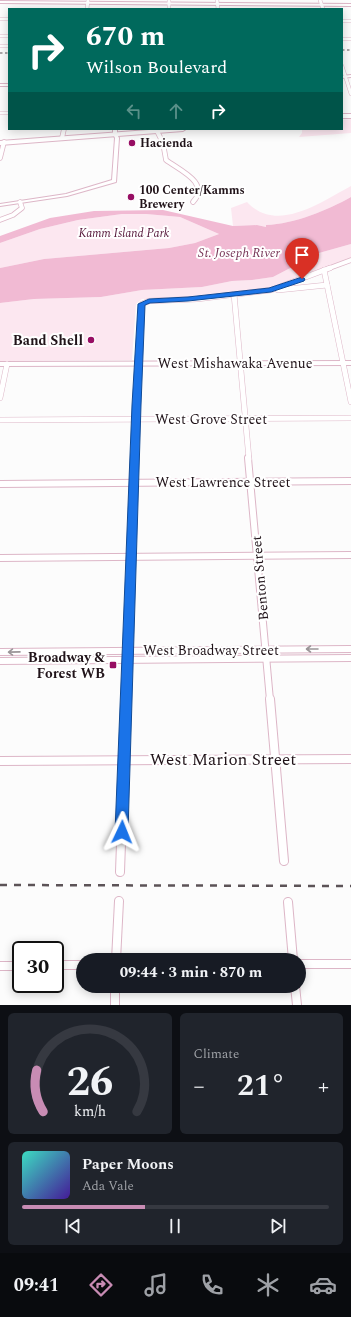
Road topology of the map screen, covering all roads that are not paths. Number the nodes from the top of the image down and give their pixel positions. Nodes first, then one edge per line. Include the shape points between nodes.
1 (320, 0) edge
2 (0, 2) edge
3 (88, 2) edge
4 (169, 2) edge
5 (217, 2) edge
6 (322, 4) junction
7 (351, 5) edge
8 (323, 8) edge
9 (344, 76) edge
10 (351, 76) edge
11 (351, 94) edge
12 (64, 130) edge
13 (168, 130) edge
14 (157, 131) junction
15 (115, 132) edge
16 (62, 138) junction
17 (2, 143) edge
18 (0, 158) edge
19 (20, 202) junction
20 (193, 202) dead end
21 (0, 205) edge
22 (0, 220) edge
23 (351, 260) edge
24 (324, 270) junction
25 (327, 285) junction
26 (271, 290) junction
27 (234, 294) junction
28 (241, 363) junction
29 (343, 363) junction
30 (351, 363) edge
31 (3, 364) edge
32 (138, 364) junction
33 (0, 398) edge
34 (351, 402) edge
35 (246, 418) junction
36 (351, 418) edge
37 (136, 419) junction
38 (0, 420) edge
39 (252, 481) junction
40 (351, 481) edge
41 (135, 482) junction
42 (0, 484) edge
43 (351, 555) edge
44 (258, 556) junction
45 (132, 557) junction
46 (0, 558) edge
47 (266, 649) junction
48 (351, 649) edge
49 (129, 650) junction
50 (0, 652) edge
51 (351, 658) edge
52 (267, 659) junction
53 (128, 660) junction
54 (0, 662) edge
55 (276, 759) junction
56 (351, 759) edge
57 (124, 760) junction
58 (0, 761) edge
59 (284, 861) dead end
60 (120, 872) dead end
61 (119, 901) dead end
62 (288, 902) dead end
63 (116, 953) edge
64 (292, 953) edge
65 (306, 964) edge
66 (351, 964) edge
67 (64, 965) edge
68 (76, 965) edge
69 (0, 966) edge
70 (12, 966) edge
71 (115, 993) edge
72 (296, 993) edge
73 (114, 1005) edge
74 (297, 1005) edge

1 - 6 street
2 - 3 street
3 - 4 street
4 - 5 street
5 - 6 street
6 - 7 street
6 - 8 street
9 - 10 street
9 - 11 street
12 - 16 street
13 - 14 main road
14 - 15 main road
14 - 20 street via 163,143 166,160 200,187 199,196
15 - 16 main road
15 - 19 street via 117,138 114,181 75,193
16 - 17 main road
17 - 18 street
19 - 21 street
19 - 22 street via 22,208
23 - 24 street
24 - 25 street
24 - 26 street
25 - 26 street
25 - 29 street
26 - 27 street
27 - 28 street, Benton Street
27 - 32 street via 149,301 142,304
28 - 29 main road, West Mishawaka Avenue
28 - 32 main road, West Mishawaka Avenue
28 - 35 street, Benton Street
29 - 30 main road, West Mishawaka Avenue
29 - 34 street
31 - 32 main road, West Mishawaka Avenue
31 - 33 street
32 - 37 street
35 - 36 street, West Grove Street
35 - 37 street, West Grove Street
35 - 39 street, Benton Street
37 - 38 street, West Grove Street
37 - 41 street
39 - 40 street, West Lawrence Street
39 - 41 street, West Lawrence Street
39 - 44 street, Benton Street
41 - 42 street, West Lawrence Street
41 - 45 street
43 - 44 street
44 - 45 street
44 - 47 street, Benton Street
45 - 46 street
45 - 49 street
48 -> 47 street, West Broadway Street
47 - 49 street, West Broadway Street
47 - 52 street, Benton Street
49 -> 50 street, West Broadway Street
49 - 53 street
51 - 52 street, West Broadway Street
52 - 53 street, West Broadway Street
52 - 55 street, Benton Street
53 - 54 street, West Broadway Street
53 - 57 street
55 - 56 street, West Marion Street
55 - 57 street, West Marion Street
55 - 59 street, Benton Street
57 - 58 street, West Marion Street
57 - 60 street
61 - 63 street
62 - 64 street
65 - 66 street
67 - 68 street
69 - 70 street
71 - 73 street
72 - 74 street

